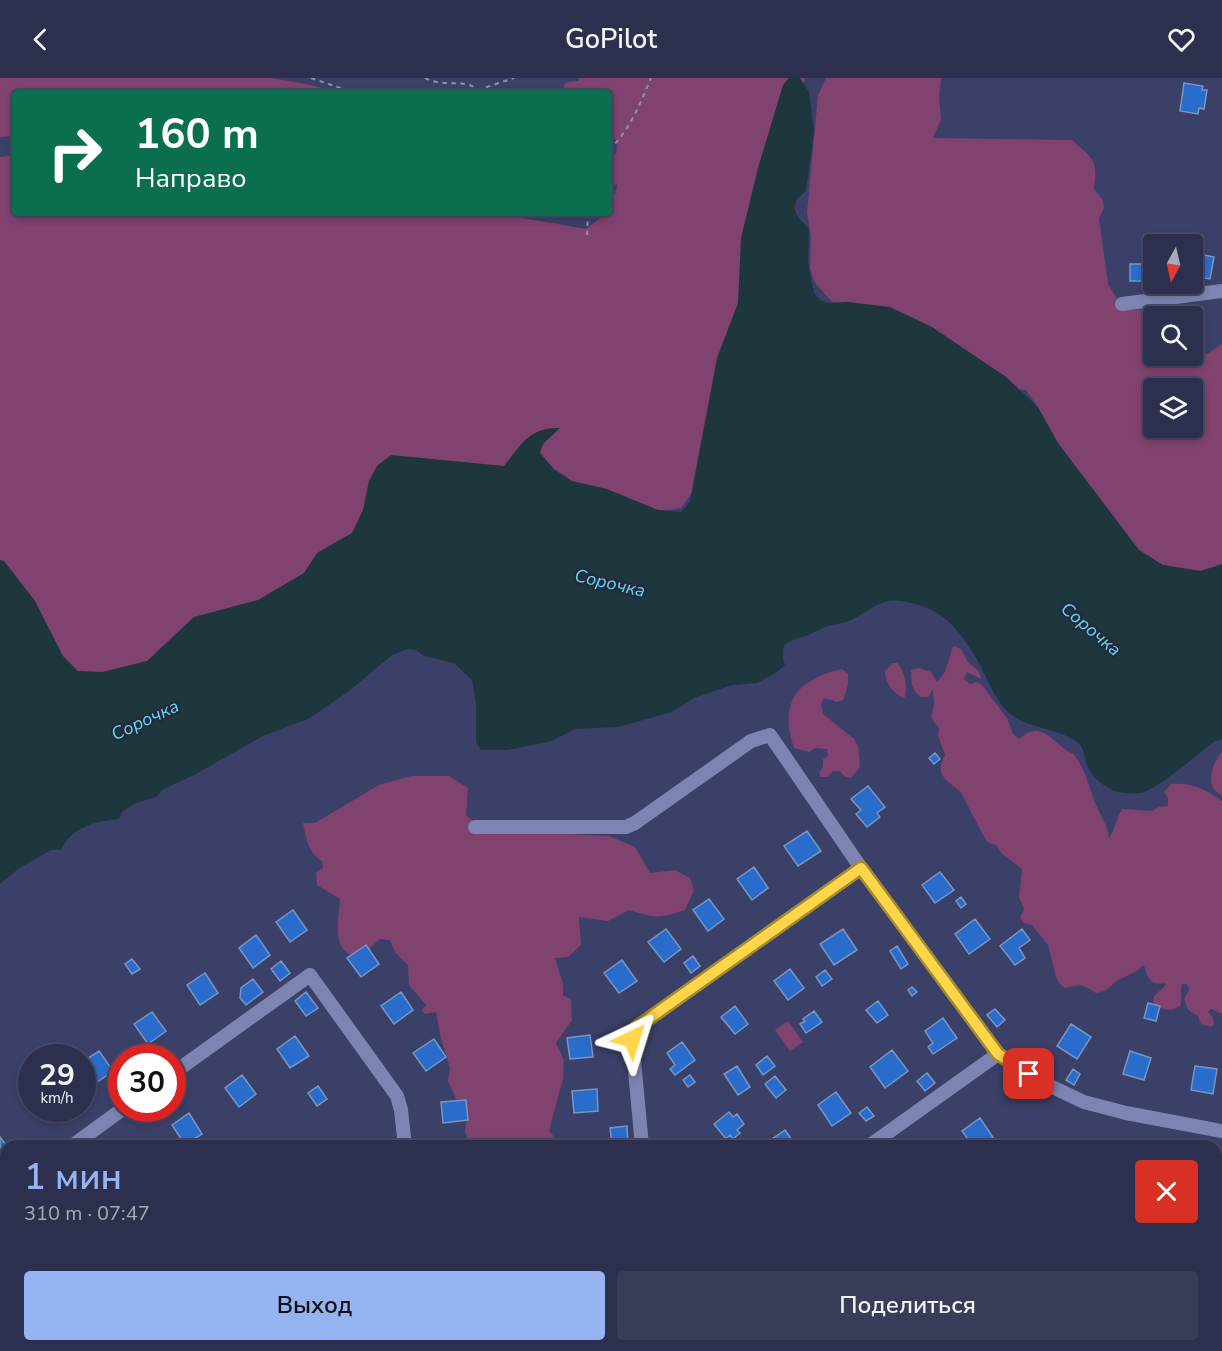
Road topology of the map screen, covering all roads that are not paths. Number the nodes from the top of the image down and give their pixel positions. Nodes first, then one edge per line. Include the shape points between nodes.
1 (1222, 291) edge
2 (1122, 304) dead end
3 (475, 827) dead end
4 (861, 868) junction
5 (998, 1054) junction
6 (186, 1064) edge
7 (108, 1120) edge
8 (1222, 1131) edge
9 (80, 1140) edge
10 (404, 1140) edge
11 (641, 1140) edge
12 (877, 1140) edge

1 - 2 street
3 - 4 street via 626,827 751,741 770,735
4 - 5 street
4 - 11 street via 637,1027 632,1039
5 - 8 street via 1084,1102
5 - 12 street
6 - 10 street via 310,975 397,1096
7 - 9 street

